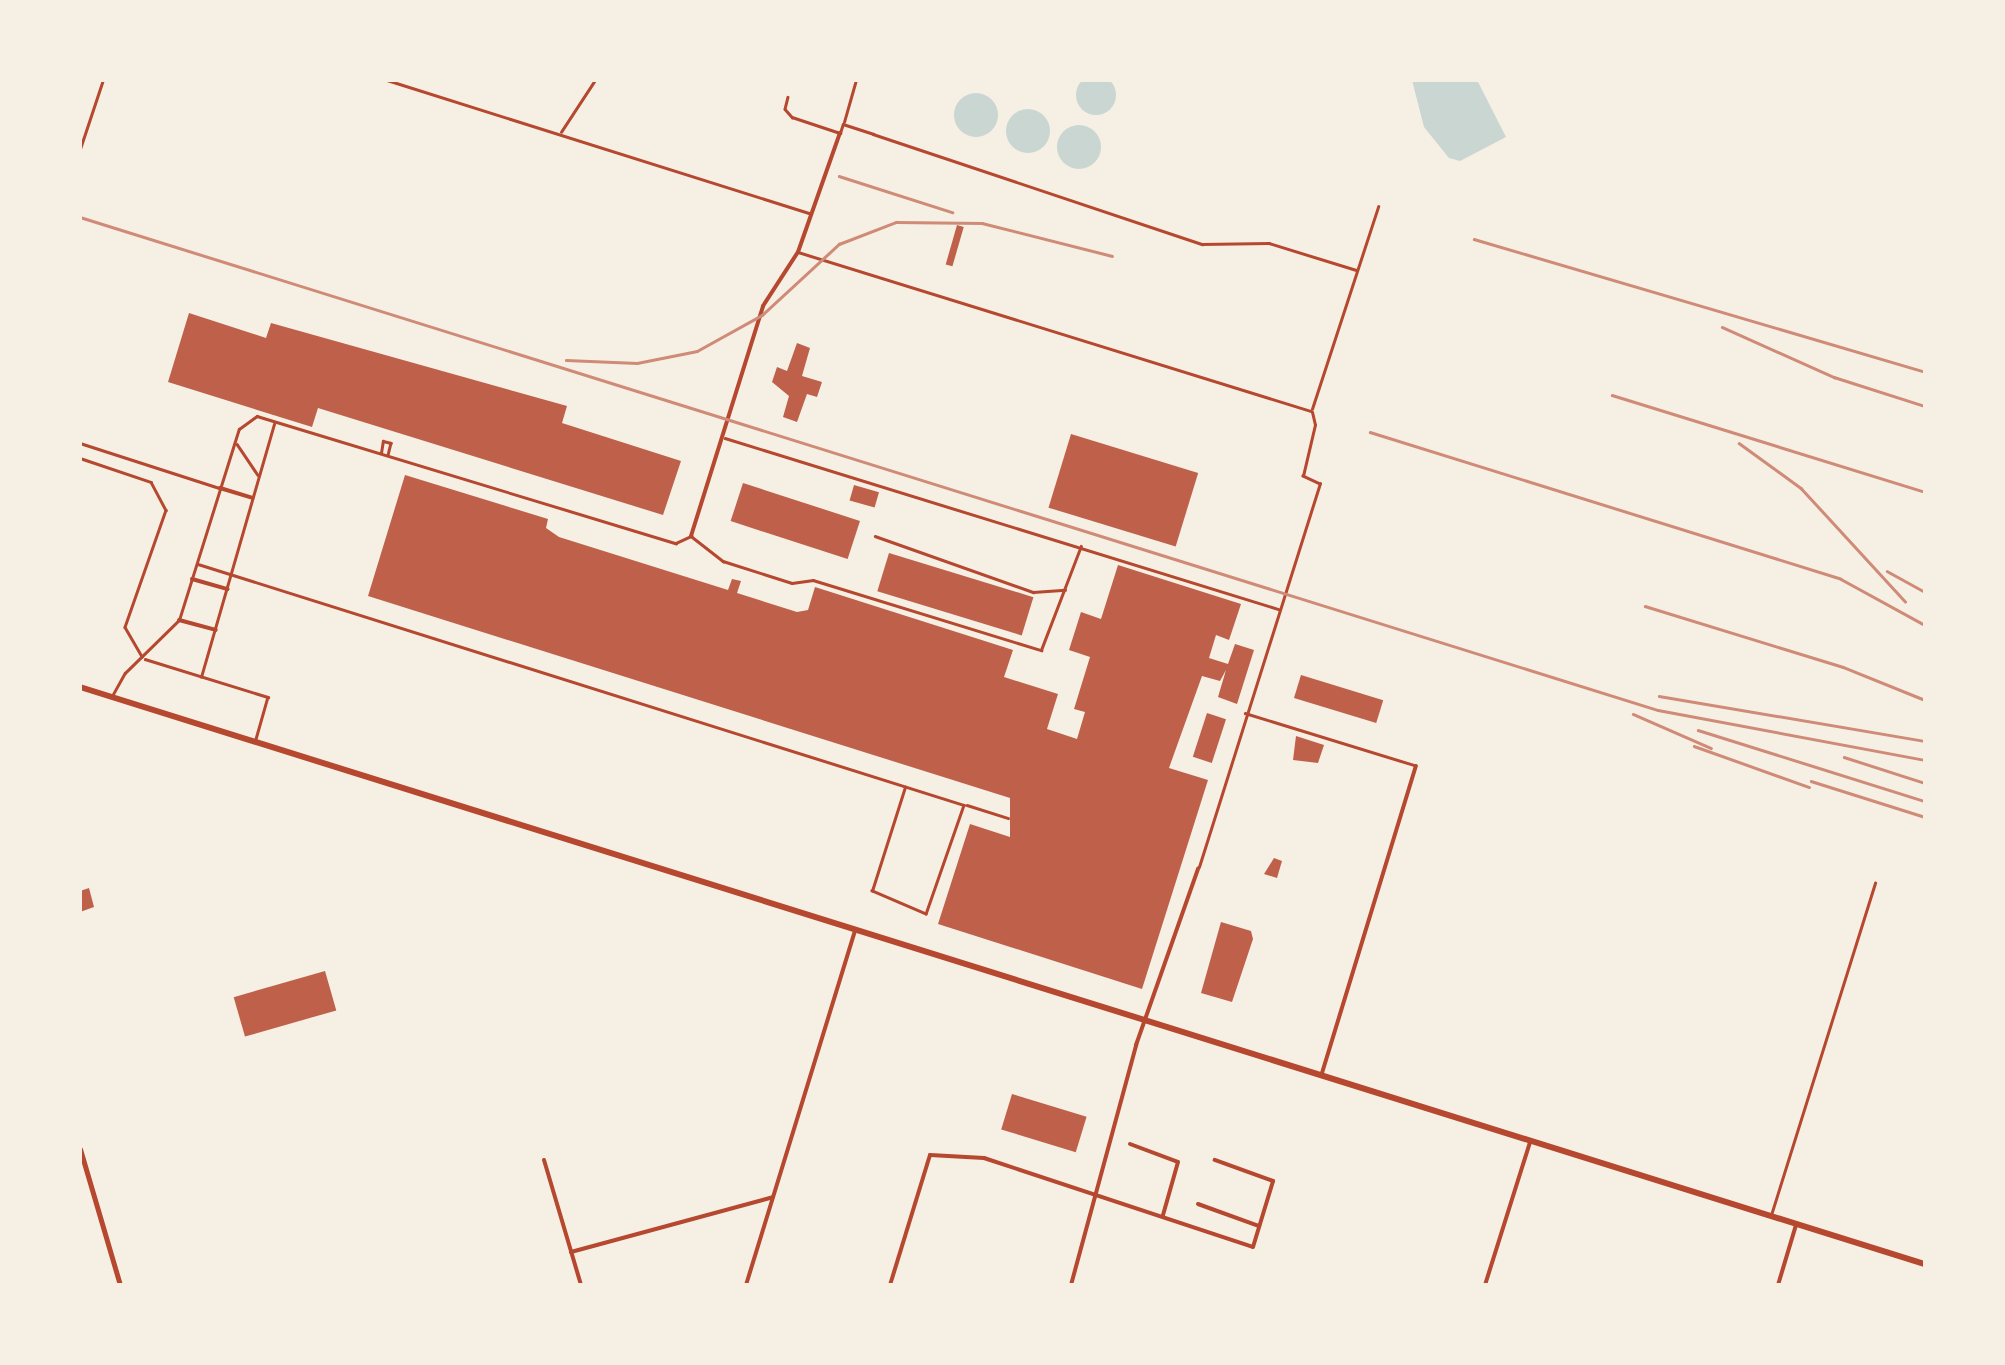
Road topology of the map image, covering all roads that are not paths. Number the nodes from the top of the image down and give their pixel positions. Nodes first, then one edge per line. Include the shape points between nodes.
1 (102, 80) edge
2 (387, 80) edge
3 (595, 80) edge
4 (856, 80) edge
5 (788, 97) dead end
6 (843, 124) junction
7 (840, 133) junction
8 (560, 134) junction
9 (80, 149) edge
10 (1378, 207) dead end
11 (811, 213) junction
12 (798, 252) junction
13 (1356, 270) junction
14 (1311, 410) junction
15 (275, 422) junction
16 (723, 437) junction
17 (235, 442) junction
18 (80, 444) edge
19 (380, 454) junction
20 (388, 456) junction
21 (80, 458) edge
22 (258, 476) junction
23 (220, 488) junction
24 (252, 498) junction
25 (691, 536) junction
26 (875, 536) dead end
27 (1081, 546) junction
28 (197, 563) junction
29 (233, 574) junction
30 (192, 578) junction
31 (228, 589) junction
32 (1066, 590) junction
33 (1278, 608) junction
34 (178, 620) junction
35 (216, 630) junction
36 (143, 658) junction
37 (201, 677) junction
38 (80, 687) edge
39 (112, 697) junction
40 (1245, 712) junction
41 (255, 743) junction
42 (1416, 766) joint
43 (905, 787) junction
44 (964, 805) junction
45 (1008, 818) dead end
46 (1198, 869) joint
47 (1875, 883) dead end
48 (855, 931) junction
49 (1144, 1024) junction
50 (1320, 1078) junction
51 (1530, 1141) junction
52 (1130, 1144) dead end
53 (80, 1149) edge
54 (544, 1160) dead end
55 (1215, 1160) dead end
56 (1095, 1192) junction
57 (773, 1197) junction
58 (1198, 1204) dead end
59 (1163, 1214) junction
60 (1770, 1216) junction
61 (1796, 1224) junction
62 (1260, 1226) junction
63 (571, 1252) junction
64 (1925, 1264) edge
65 (120, 1285) edge
66 (581, 1285) edge
67 (746, 1285) edge
68 (890, 1285) edge
69 (1070, 1285) edge
70 (1485, 1285) edge
71 (1778, 1285) edge

1 - 9 lane
2 - 8 lane
3 - 8 lane
4 - 6 lane
5 - 7 lane via 789,115
6 - 7 lane
6 - 13 lane via 1202,244 1269,243
7 - 11 street
8 - 11 lane
10 - 13 lane
11 - 12 street
12 - 14 lane
12 - 16 street via 763,306
13 - 14 lane
14 - 33 lane via 1315,426 1303,476 1320,484
15 - 17 lane via 248,418
15 - 19 lane
15 - 22 lane
16 - 25 street
16 - 27 lane
17 - 22 lane
17 - 23 lane
18 - 23 lane
19 - 20 lane
19 - 20 lane via 384,441 391,443
20 - 25 lane via 676,544
21 - 36 lane via 151,482 166,510 125,627
22 - 24 lane
23 - 24 street
23 - 28 lane
24 - 29 lane
25 - 32 lane via 723,561 792,583 813,580 1044,650
26 - 32 lane via 1033,592
27 - 32 lane
27 - 33 lane
28 - 29 lane
28 - 30 lane
29 - 31 lane
29 - 43 lane
30 - 31 street
30 - 34 lane
31 - 35 lane
33 - 40 lane
34 - 35 street
34 - 36 lane
35 - 37 lane
36 - 37 lane
36 - 39 lane via 125,672
37 - 41 lane via 268,697
38 - 39 main road
39 - 41 main road
40 - 42 lane
40 - 46 lane
41 - 48 main road
42 - 50 street
43 - 44 lane
43 - 44 lane via 872,892 909,909 931,910
44 - 45 lane
46 - 49 street
47 - 60 lane
48 - 49 main road
48 - 57 street
49 - 50 main road
49 - 56 street
50 - 51 main road
51 - 60 main road
51 - 70 street
52 - 59 street via 1178,1162
53 - 65 street
54 - 63 street
55 - 62 street via 1272,1179
56 - 59 street
56 - 68 street via 984,1158 930,1155
56 - 69 street
57 - 63 street
57 - 67 street
58 - 62 street
59 - 62 street via 1253,1246
60 - 61 main road
61 - 64 main road
61 - 71 street
63 - 66 street

